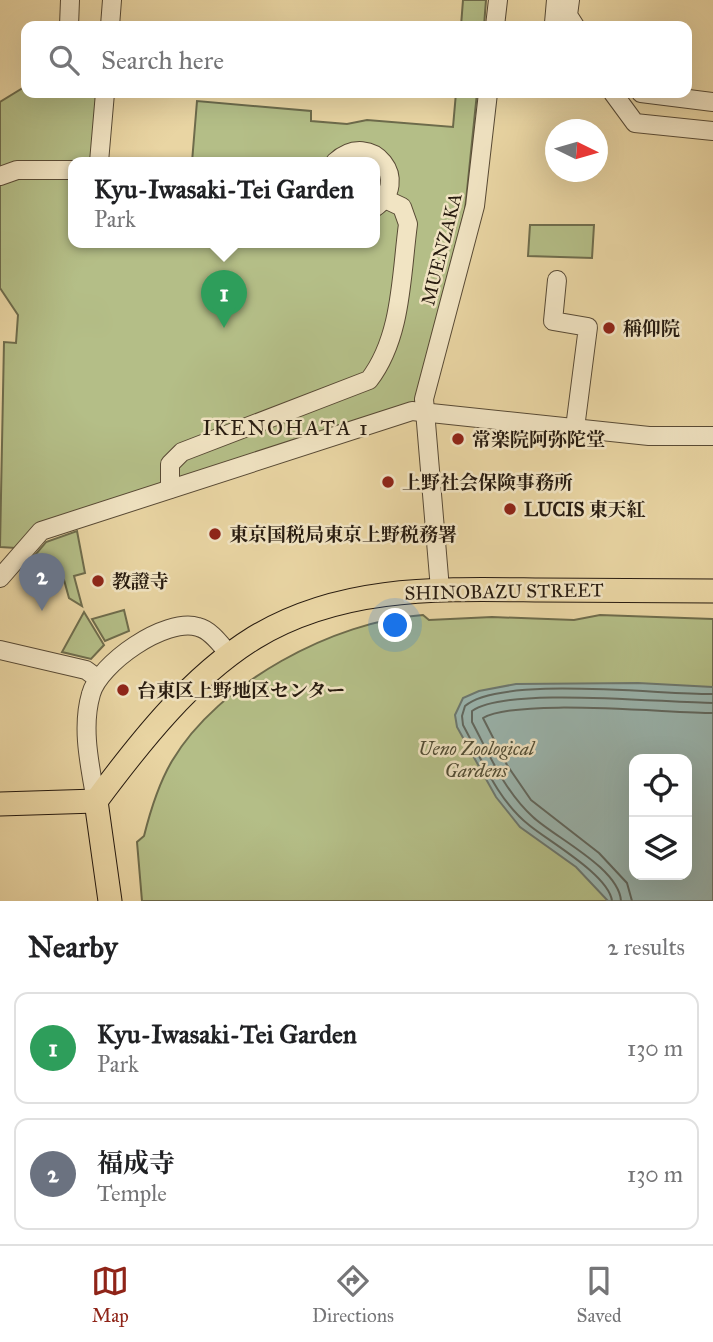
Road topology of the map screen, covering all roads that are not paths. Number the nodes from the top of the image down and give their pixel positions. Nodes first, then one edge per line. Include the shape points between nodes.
1 (70, 0) edge
2 (112, 0) edge
3 (498, 0) edge
4 (556, 0) edge
5 (570, 0) edge
6 (69, 21) edge
7 (110, 21) edge
8 (496, 21) edge
9 (554, 21) edge
10 (572, 21) edge
11 (105, 98) edge
12 (487, 98) edge
13 (616, 98) edge
14 (681, 98) edge
15 (713, 102) edge
16 (713, 131) edge
17 (99, 157) edge
18 (342, 157) edge
19 (377, 157) edge
20 (380, 159) edge
21 (68, 170) edge
22 (0, 176) edge
23 (380, 203) edge
24 (557, 280) dead end
25 (426, 412) junction
26 (575, 428) junction
27 (713, 436) edge
28 (170, 489) junction
29 (0, 578) edge
30 (440, 589) junction
31 (713, 591) edge
32 (0, 650) edge
33 (230, 655) junction
34 (96, 678) junction
35 (96, 801) junction
36 (0, 804) edge
37 (110, 901) edge

1 - 6 street
2 - 7 street
3 - 8 street
4 - 9 street
5 - 10 street
11 - 17 street
12 - 25 street, MUENZAKA via 475,206 424,399
13 - 16 street via 635,122
14 - 15 street
18 - 19 street via 362,150
20 - 23 street via 390,178
21 - 22 street via 17,170
23 - 28 street via 402,207 408,224 392,335 376,371 369,380 182,452 170,464
24 - 26 street via 553,321 588,327
25 - 26 street
25 - 28 street via 412,411
25 - 30 street, MUENZAKA
26 - 27 street via 649,436
28 - 29 street via 41,531
30 - 31 main road, SHINOBAZU STREET
30 - 33 main road, SHINOBAZU STREET via 374,595 303,614
32 - 34 street via 86,670
33 - 34 street via 198,626 173,627 127,651
33 - 35 main road, SHINOBAZU STREET via 175,706
34 - 35 street via 87,712 87,747
35 - 36 main road
35 - 37 main road

